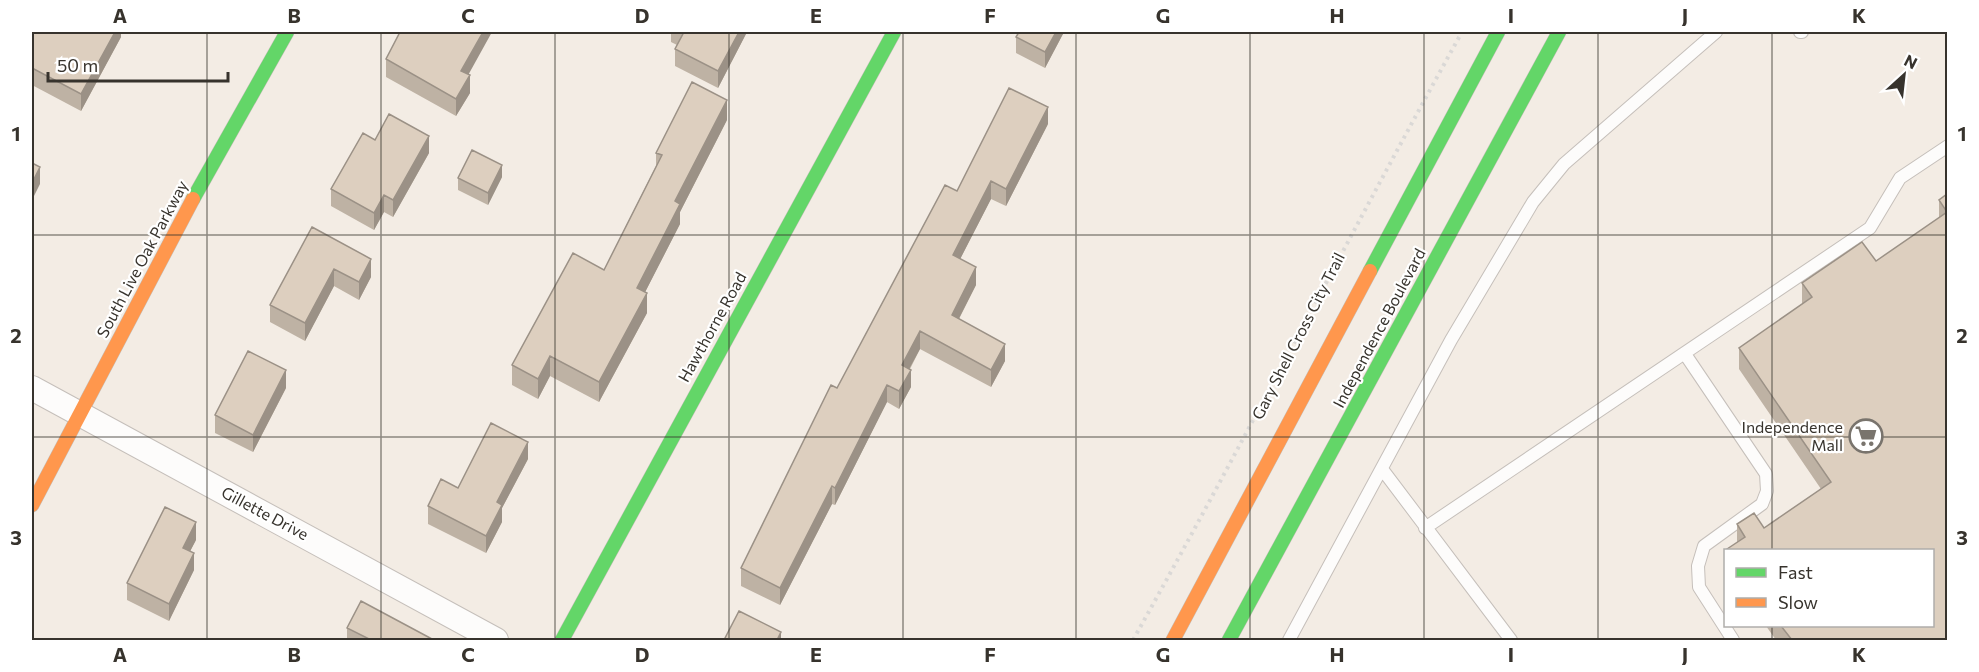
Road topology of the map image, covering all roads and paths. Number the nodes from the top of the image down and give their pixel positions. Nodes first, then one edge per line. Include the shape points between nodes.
1 (287, 32) edge
2 (894, 32) edge
3 (1462, 32) edge
4 (1498, 32) edge
5 (1559, 32) edge
6 (1716, 32) edge
7 (1947, 146) edge
8 (1685, 354) junction
9 (32, 387) edge
10 (79, 413) junction
11 (1382, 469) junction
12 (32, 505) edge
13 (1425, 528) junction
14 (1724, 626) edge
15 (1725, 627) edge
16 (496, 640) edge
17 (562, 640) edge
18 (1133, 640) edge
19 (1173, 640) edge
20 (1229, 640) edge
21 (1289, 640) edge
22 (1511, 640) edge
23 (1733, 640) edge

1 - 10 main road, South Live Oak Parkway via 160,257
2 - 17 main road, Hawthorne Road
3 - 18 path, Gary Shell Cross City Trail via 1359,218 1223,480
4 - 19 main road, Independence Boulevard
5 - 20 main road, Independence Boulevard
6 - 11 lane via 1564,164 1533,202 1470,306
7 - 8 lane via 1900,178 1870,228
8 - 13 lane
8 - 14 lane via 1766,474 1767,491 1762,504 1704,546 1698,566 1699,587
9 - 10 street, Gillette Drive
10 - 12 main road, South Live Oak Parkway
10 - 16 street, Gillette Drive
11 - 13 lane
11 - 21 lane
13 - 22 lane
15 - 23 lane

